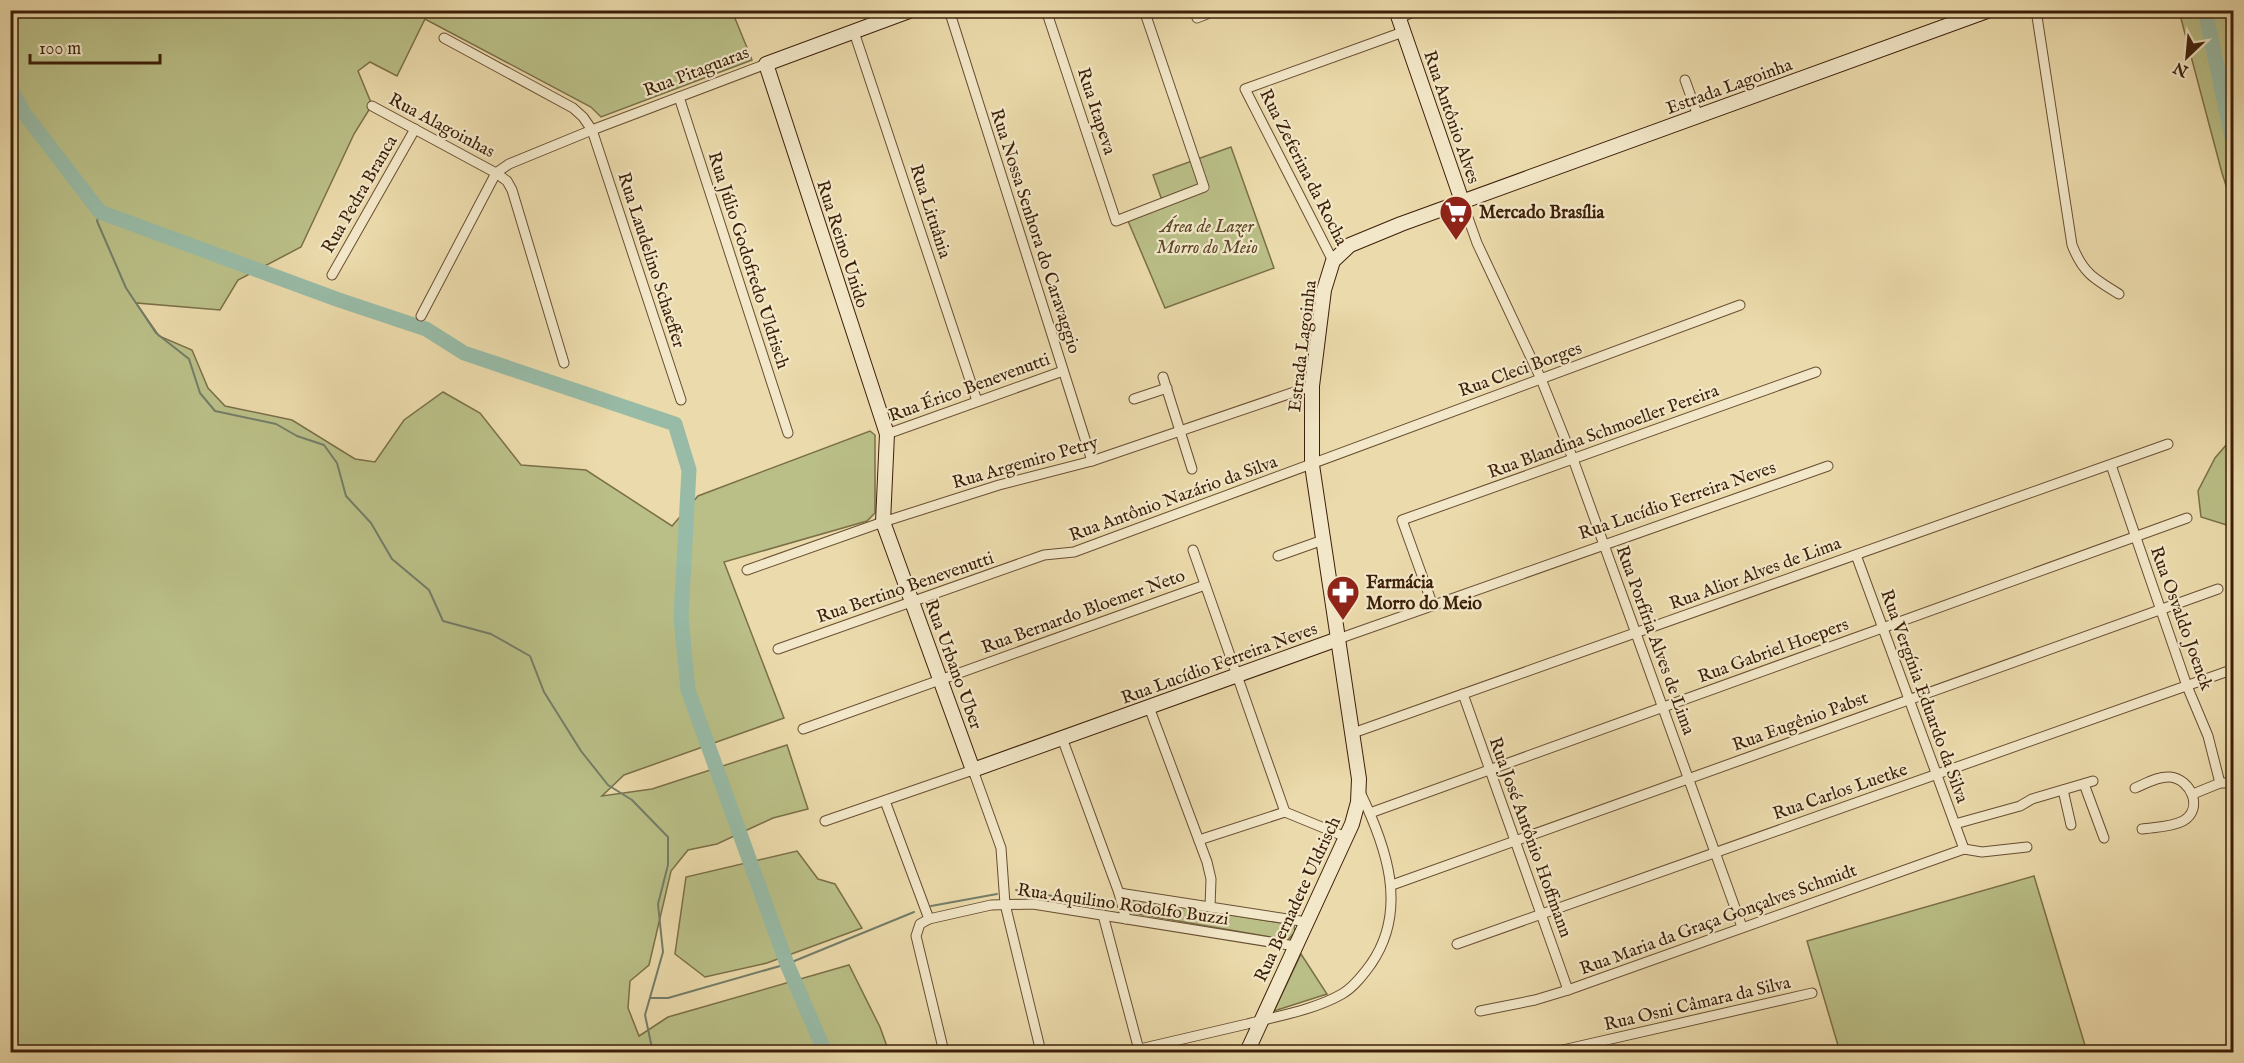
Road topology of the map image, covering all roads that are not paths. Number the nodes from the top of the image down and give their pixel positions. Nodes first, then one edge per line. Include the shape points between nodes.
1 (912, 10) edge
2 (949, 10) edge
3 (1046, 10) edge
4 (1144, 10) edge
5 (1217, 10) edge
6 (1417, 10) edge
7 (1990, 10) edge
8 (2036, 10) edge
9 (1397, 15) edge
10 (1197, 18) dead end
11 (854, 32) junction
12 (1403, 32) junction
13 (444, 38) dead end
14 (766, 64) junction
15 (1685, 80) dead end
16 (679, 97) junction
17 (372, 106) dead end
18 (1698, 116) junction
19 (415, 129) junction
20 (592, 130) junction
21 (496, 173) junction
22 (1462, 201) junction
23 (1334, 261) junction
24 (332, 275) dead end
25 (2119, 294) dead end
26 (1740, 305) dead end
27 (421, 316) dead end
28 (564, 363) dead end
29 (1064, 371) junction
30 (1816, 372) dead end
31 (1163, 376) dead end
32 (1541, 379) junction
33 (1312, 386) junction
34 (1167, 388) junction
35 (1134, 399) dead end
36 (681, 400) dead end
37 (977, 401) junction
38 (1180, 431) junction
39 (788, 433) dead end
40 (886, 434) junction
41 (2168, 444) dead end
42 (1573, 459) junction
43 (1092, 461) junction
44 (1312, 465) junction
45 (2110, 465) junction
46 (1828, 466) dead end
47 (1192, 469) dead end
48 (2187, 518) dead end
49 (883, 522) junction
50 (2135, 537) junction
51 (1323, 540) junction
52 (1605, 545) junction
53 (1193, 550) dead end
54 (1044, 555) joint
55 (1856, 555) junction
56 (1278, 556) dead end
57 (747, 570) dead end
58 (1205, 585) junction
59 (2218, 589) dead end
60 (912, 602) junction
61 (1432, 606) junction
62 (2160, 609) junction
63 (1883, 628) junction
64 (1636, 633) junction
65 (1338, 639) junction
66 (778, 649) dead end
67 (2234, 669) edge
68 (1237, 675) junction
69 (940, 680) junction
70 (2187, 686) junction
71 (1463, 694) junction
72 (1909, 699) junction
73 (1149, 707) junction
74 (1663, 707) junction
75 (803, 729) dead end
76 (1353, 733) junction
77 (1062, 738) junction
78 (973, 770) junction
79 (1490, 770) junction
80 (1936, 774) junction
81 (1689, 778) junction
82 (2220, 783) junction
83 (2234, 783) edge
84 (2135, 788) dead end
85 (2063, 790) junction
86 (1359, 791) junction
87 (2193, 794) junction
88 (885, 801) junction
89 (1285, 812) junction
90 (1370, 813) junction
91 (825, 821) dead end
92 (1955, 824) junction
93 (2071, 825) dead end
94 (2142, 830) dead end
95 (1346, 837) junction
96 (2104, 838) dead end
97 (1199, 840) junction
98 (1515, 841) junction
99 (2027, 847) dead end
100 (1964, 849) junction
101 (1715, 852) junction
102 (1392, 885) junction
103 (1119, 892) junction
104 (1005, 904) junction
105 (1210, 907) junction
106 (1541, 914) junction
107 (1103, 915) junction
108 (929, 919) junction
109 (1126, 919) junction
110 (1307, 922) junction
111 (1742, 927) junction
112 (1457, 944) dead end
113 (1295, 946) junction
114 (1568, 990) junction
115 (1812, 993) dead end
116 (1480, 1011) dead end
117 (1260, 1021) junction
118 (1598, 1048) edge
119 (1139, 1050) junction
120 (944, 1053) edge
121 (1041, 1053) edge
122 (1127, 1053) edge
123 (1247, 1053) edge
124 (1554, 1053) edge

1 - 11 main road, Rua Pitaguaras
2 - 29 street, Rua Nossa Senhora do Caravaggio
3 - 4 street, Rua Itapeva via 1116,221 1204,187
5 - 10 street
6 - 9 street
7 - 18 main road, Estrada Lagoinha
8 - 25 street via 2072,245 2087,274
9 - 12 main road, Rua Antônio Alves
11 - 14 main road, Rua Pitaguaras
11 - 37 street, Rua Lituânia
12 - 22 main road, Rua Antônio Alves
12 - 23 street, Rua Zeferina da Rocha via 1245,89
13 - 20 street via 573,108
14 - 16 street, Rua Pitaguaras
14 - 40 main road, Rua Reino Unido
15 - 18 street
16 - 20 street, Rua Pitaguaras
16 - 39 street, Rua Júlio Godofredo Uldrisch
17 - 19 street, Rua Alagoinhas
18 - 22 main road, Estrada Lagoinha
19 - 21 street, Rua Alagoinhas
19 - 24 street, Rua Pedra Branca
20 - 21 street, Rua Pitaguaras
20 - 36 street, Rua Laudelino Schaeffer
21 - 27 street
21 - 28 street via 512,190
22 - 23 main road, Estrada Lagoinha via 1359,240
22 - 32 street, Rua Porfíria Alves de Lima via 1480,251
23 - 33 main road, Estrada Lagoinha via 1324,290
26 - 32 street, Rua Cleci Borges
29 - 37 street, Rua Érico Benevenutti
29 - 43 street, Rua Nossa Senhora do Caravaggio
30 - 42 street, Rua Blandina Schmoeller Pereira
31 - 34 street
32 - 42 street, Rua Porfíria Alves de Lima
32 - 44 street, Rua Cleci Borges
33 - 38 street, Rua Argemiro Petry
33 - 44 main road, Estrada Lagoinha
34 - 35 street
34 - 38 street
37 - 40 street, Rua Érico Benevenutti
38 - 43 street, Rua Argemiro Petry
38 - 47 street
40 - 49 main road, Rua Urbano Uber
41 - 45 street, Rua Alior Alves de Lima
42 - 52 street, Rua Porfíria Alves de Lima
42 - 61 street, Rua Blandina Schmoeller Pereira via 1402,520
43 - 49 street, Rua Argemiro Petry via 999,485
44 - 51 main road, Estrada Lagoinha
44 - 54 street, Rua Antônio Nazário da Silva via 1074,552
45 - 50 street, Rua Osvaldo Joenck
45 - 55 street, Rua Alior Alves de Lima
46 - 52 street, Rua Lucídio Ferreira Neves
48 - 50 street, Rua Gabriel Hoepers
49 - 57 street, Rua Argemiro Petry
49 - 60 main road, Rua Urbano Uber
50 - 62 street, Rua Osvaldo Joenck
50 - 63 street, Rua Gabriel Hoepers
51 - 56 street
51 - 65 main road, Estrada Lagoinha
52 - 61 street, Rua Lucídio Ferreira Neves
52 - 64 street, Rua Porfíria Alves de Lima
53 - 58 street
54 - 60 street, Rua Bertino Benevenutti
55 - 63 street, Rua Vergínia Eduardo da Silva
55 - 64 street, Rua Alior Alves de Lima
58 - 68 street
58 - 69 street, Rua Bernardo Bloemer Neto
59 - 62 street, Rua Eugênio Pabst
60 - 66 street, Rua Bertino Benevenutti
60 - 69 main road, Rua Urbano Uber
61 - 65 street, Rua Lucídio Ferreira Neves
62 - 70 street, Rua Osvaldo Joenck
62 - 72 street, Rua Eugênio Pabst
63 - 72 street, Rua Vergínia Eduardo da Silva
63 - 74 street, Rua Gabriel Hoepers
64 - 71 street, Rua Alior Alves de Lima
64 - 74 street, Rua Porfíria Alves de Lima
65 - 68 main road, Rua Lucídio Ferreira Neves
65 - 76 main road, Estrada Lagoinha
67 - 70 street, Rua Carlos Luetke
68 - 73 main road, Rua Lucídio Ferreira Neves
68 - 89 street
69 - 75 street, Rua Bernardo Bloemer Neto
69 - 78 main road, Rua Urbano Uber
70 - 80 street, Rua Carlos Luetke
70 - 82 street, Rua Osvaldo Joenck via 2208,736
71 - 76 street, Rua Alior Alves de Lima
71 - 79 street, Rua José Antônio Hoffmann
72 - 80 street, Rua Vergínia Eduardo da Silva
72 - 81 street, Rua Eugênio Pabst
73 - 77 main road, Rua Lucídio Ferreira Neves
73 - 97 street
74 - 79 street, Rua Gabriel Hoepers
74 - 81 street, Rua Porfíria Alves de Lima
76 - 86 main road, Estrada Lagoinha
77 - 78 main road, Rua Lucídio Ferreira Neves
77 - 103 street
78 - 88 street, Rua Lucídio Ferreira Neves
78 - 104 street, Rua Urbano Uber via 1001,848
79 - 90 street, Rua Gabriel Hoepers
79 - 98 street, Rua José Antônio Hoffmann
80 - 92 street, Rua Vergínia Eduardo da Silva
80 - 101 street, Rua Carlos Luetke
81 - 98 street, Rua Eugênio Pabst
81 - 101 street, Rua Porfíria Alves de Lima
82 - 83 street
82 - 87 street
84 - 87 street via 2169,777 2188,785
85 - 92 street via 2010,810
85 - 93 street
85 - 96 street via 2089,782
86 - 90 street, Estrada Lagoinha
86 - 95 main road, Rua Bernadete Uldrisch
87 - 94 street via 2191,813 2186,819
88 - 91 street, Rua Lucídio Ferreira Neves
88 - 108 street
89 - 95 street
89 - 97 street
90 - 102 street, Estrada Lagoinha
92 - 100 street, Rua Vergínia Eduardo da Silva
95 - 110 main road, Rua Bernadete Uldrisch
97 - 105 street via 1211,879
98 - 102 street, Rua Eugênio Pabst
98 - 106 street, Rua José Antônio Hoffmann
99 - 100 street via 1982,852
100 - 111 street, Rua Maria da Graça Gonçalves Schmidt
101 - 106 street, Rua Carlos Luetke
101 - 111 street, Rua Porfíria Alves de Lima
102 - 117 street, Estrada Lagoinha via 1386,934 1356,983 1333,998
103 - 105 street
103 - 109 street
104 - 107 street, Rua Aquilino Rodolfo Buzzi via 1033,904
104 - 108 street, Rua Aquilino Rodolfo Buzzi
104 - 121 street, Rua Urbano Uber
105 - 110 street
106 - 112 street, Rua Carlos Luetke
106 - 114 street, Rua José Antônio Hoffmann
107 - 109 street, Rua Aquilino Rodolfo Buzzi
107 - 119 street
108 - 120 street, Rua Aquilino Rodolfo Buzzi via 920,924 916,936
109 - 113 street, Rua Aquilino Rodolfo Buzzi
110 - 113 main road, Rua Bernadete Uldrisch
111 - 114 street, Rua Maria da Graça Gonçalves Schmidt
113 - 117 main road, Rua Bernadete Uldrisch
114 - 116 street, Rua Maria da Graça Gonçalves Schmidt
115 - 118 street, Rua Osni Câmara da Silva
117 - 119 street, Estrada Lagoinha
117 - 123 main road
118 - 124 street, Rua Osni Câmara da Silva
119 - 122 street, Estrada Lagoinha

